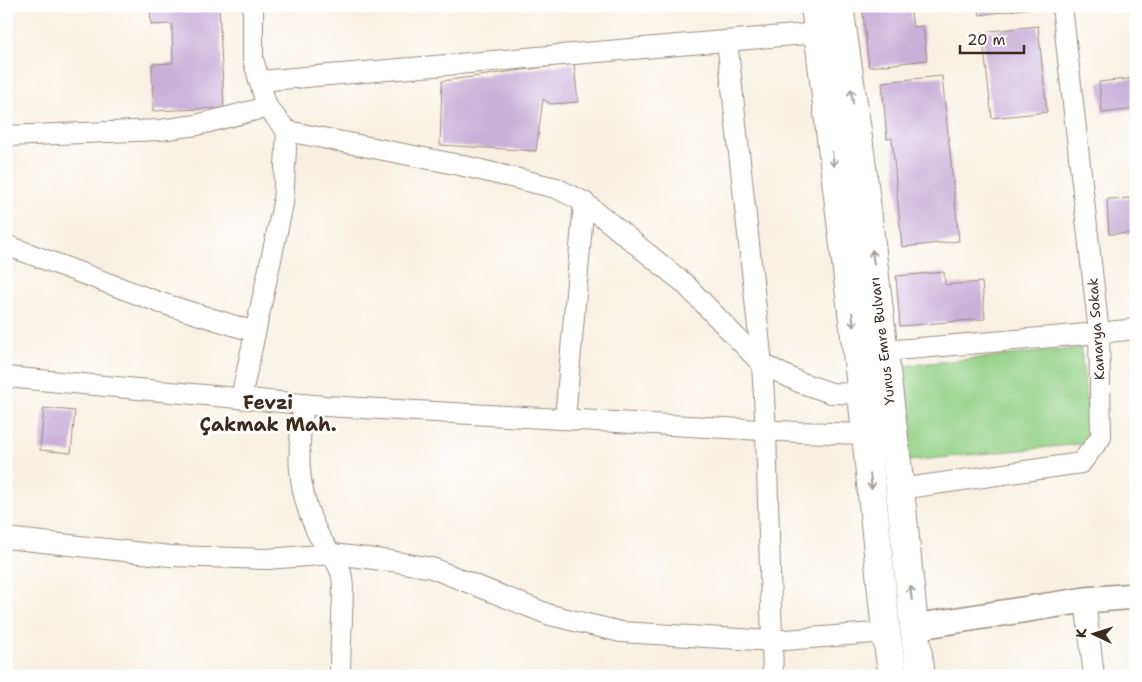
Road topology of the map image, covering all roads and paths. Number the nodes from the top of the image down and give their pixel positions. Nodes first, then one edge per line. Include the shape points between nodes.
1 (253, 6) edge
2 (815, 6) edge
3 (839, 6) edge
4 (1062, 6) edge
5 (818, 33) junction
6 (727, 41) junction
7 (259, 81) junction
8 (267, 108) junction
9 (287, 131) junction
10 (6, 136) edge
11 (584, 202) junction
12 (6, 245) edge
13 (1136, 329) edge
14 (255, 332) junction
15 (1099, 334) junction
16 (884, 351) junction
17 (762, 364) junction
18 (6, 377) edge
19 (875, 392) junction
20 (241, 398) junction
21 (304, 404) junction
22 (565, 420) junction
23 (766, 431) junction
24 (880, 432) junction
25 (900, 489) junction
26 (6, 538) edge
27 (333, 554) junction
28 (1136, 596) edge
29 (1085, 600) junction
30 (914, 627) junction
31 (886, 632) junction
32 (773, 641) junction
33 (340, 676) edge
34 (774, 676) edge
35 (893, 676) edge
36 (921, 676) edge
37 (1094, 676) edge

1 - 7 street via 253,59
2 - 5 main road, Yunus Emre Bulvarı
16 -> 3 main road, Yunus Emre Bulvarı
4 - 15 street, Kanarya Sokak
5 - 6 street
5 -> 19 main road, Yunus Emre Bulvarı
6 - 7 street
6 - 17 street
7 - 8 street
8 - 9 street
8 - 10 street via 197,126 160,130
9 - 11 street via 460,165 556,188
9 - 14 street via 283,204
11 - 17 street via 685,284
11 - 22 street
12 - 14 street via 158,302
13 - 15 street
14 - 20 street
15 - 16 street
15 - 25 street, Kanarya Sokak via 1101,437 1081,463
16 - 19 main road, Yunus Emre Bulvarı
17 - 19 street via 831,393
17 - 23 street
18 - 20 street
19 - 24 main road, Yunus Emre Bulvarı
20 - 21 street
21 - 22 street
21 - 27 street via 299,437 302,489 317,533
22 - 23 street
23 - 24 street
23 - 32 street
24 - 25 main road, Yunus Emre Bulvarı
24 -> 31 main road, Yunus Emre Bulvarı
30 -> 25 main road, Yunus Emre Bulvarı
26 - 27 street via 170,556 267,559
27 - 32 street via 432,568 550,615 621,632
27 - 33 street via 341,574 343,593
28 - 29 street
29 - 30 street
29 - 37 street
30 - 36 main road, Yunus Emre Bulvarı
31 - 32 street
31 - 35 main road, Yunus Emre Bulvarı
32 - 34 street

